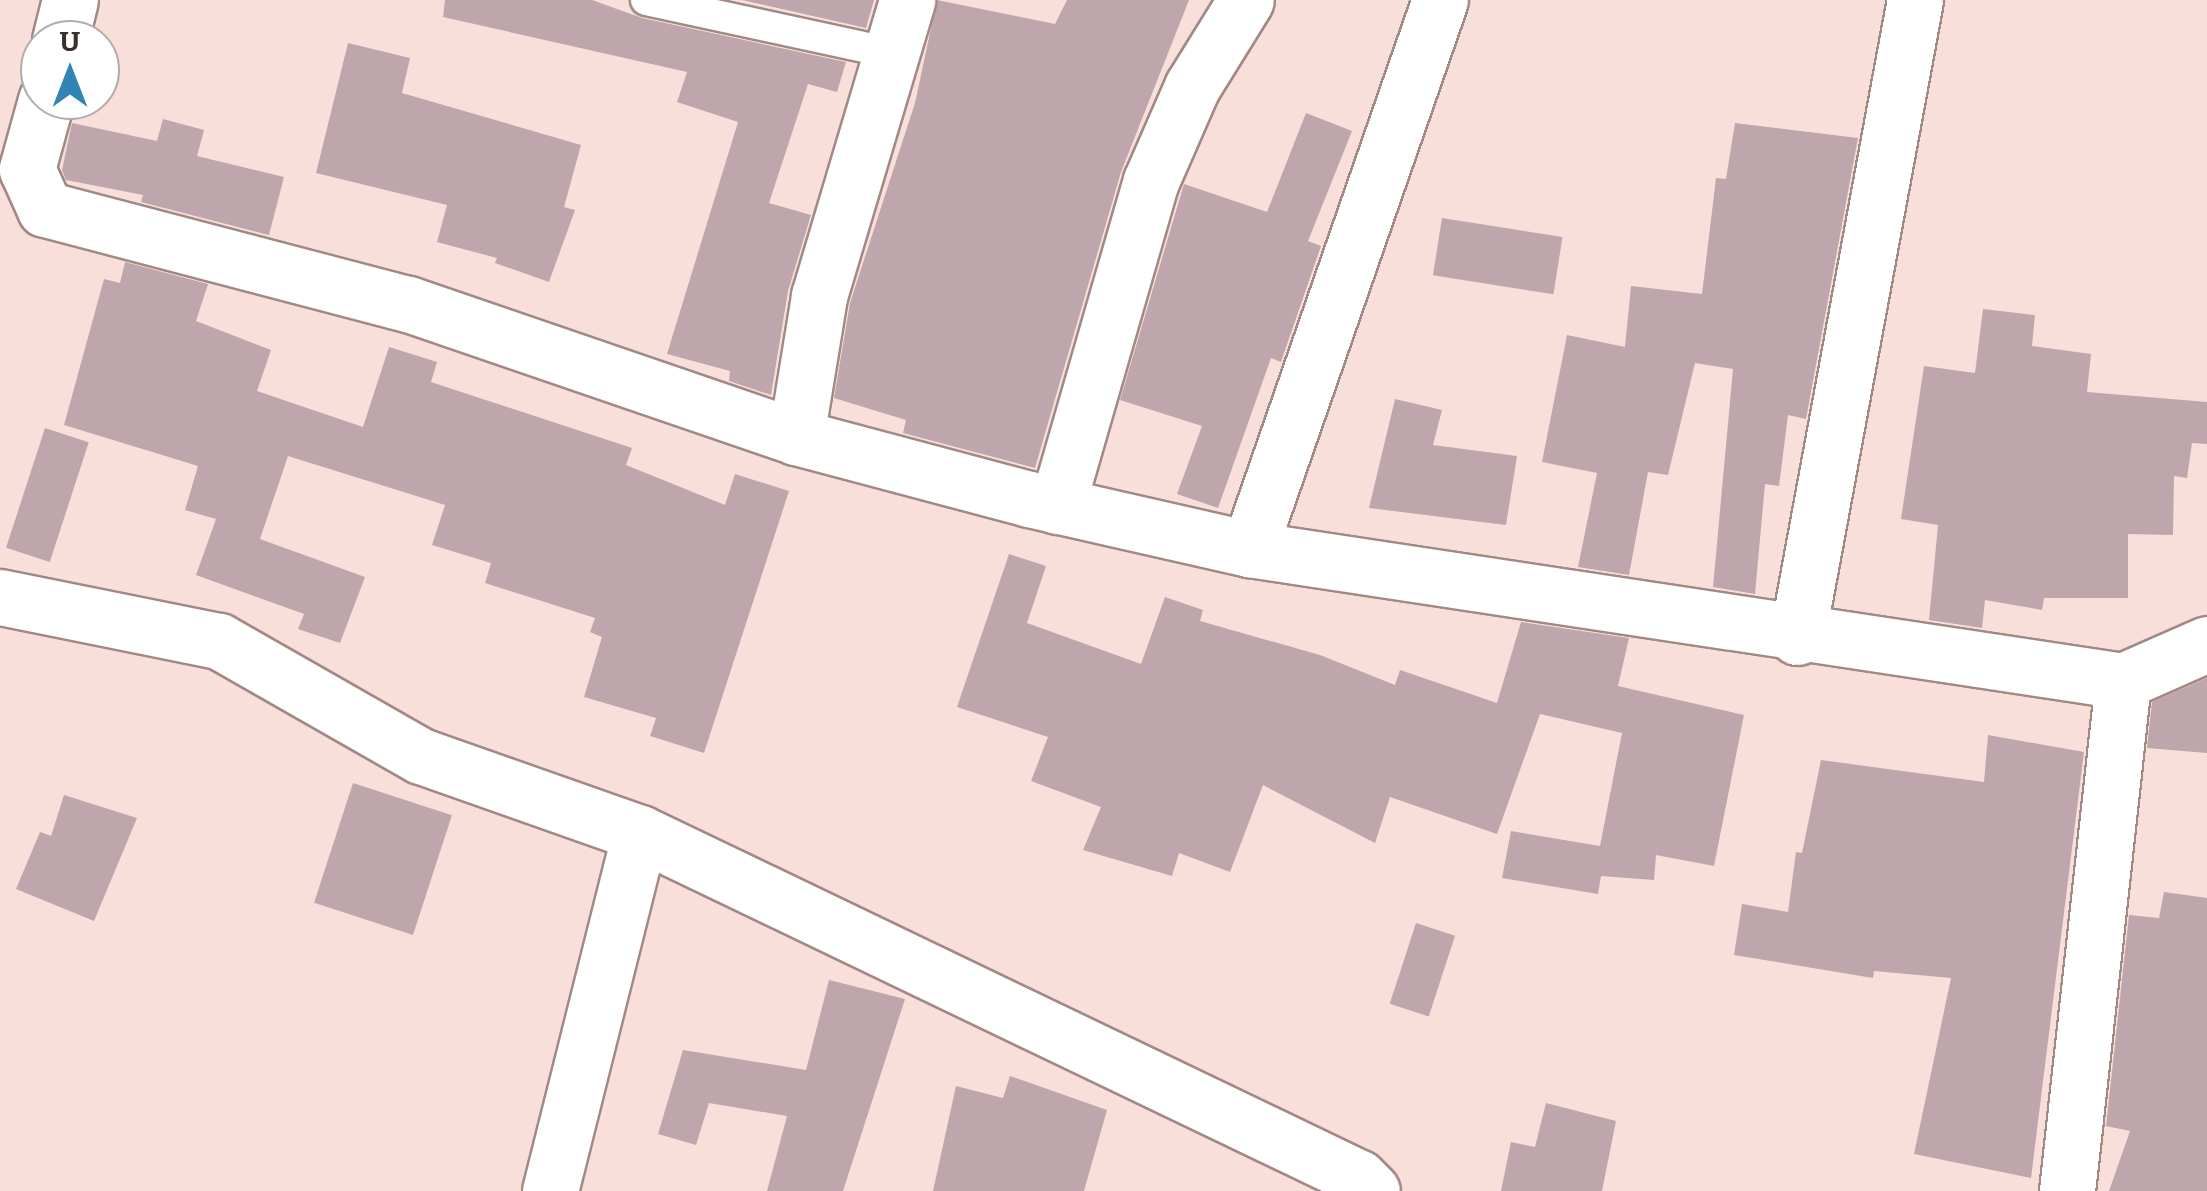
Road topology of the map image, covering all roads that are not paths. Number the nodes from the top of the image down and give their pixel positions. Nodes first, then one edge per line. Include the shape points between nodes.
1 (646, 0) edge
2 (907, 0) edge
3 (1246, 0) edge
4 (1440, 0) edge
5 (1915, 0) edge
6 (892, 52) junction
7 (40, 120) edge
8 (796, 436) junction
9 (1057, 506) junction
10 (1249, 549) junction
11 (0, 597) edge
12 (1797, 636) junction
13 (2207, 644) edge
14 (2123, 681) junction
15 (640, 833) junction
16 (550, 1191) edge
17 (1372, 1191) edge
18 (2067, 1191) edge

1 - 6 lane
2 - 6 street
3 - 9 street via 1192,87 1151,181
4 - 10 street
5 - 12 street
6 - 8 street via 819,296
7 - 8 street via 27,169 45,209 408,304
8 - 9 street
9 - 10 street
10 - 12 street
11 - 15 street via 219,641 420,756
12 - 14 street
13 - 14 street
14 - 18 street
15 - 16 street
15 - 17 street via 1324,1161

